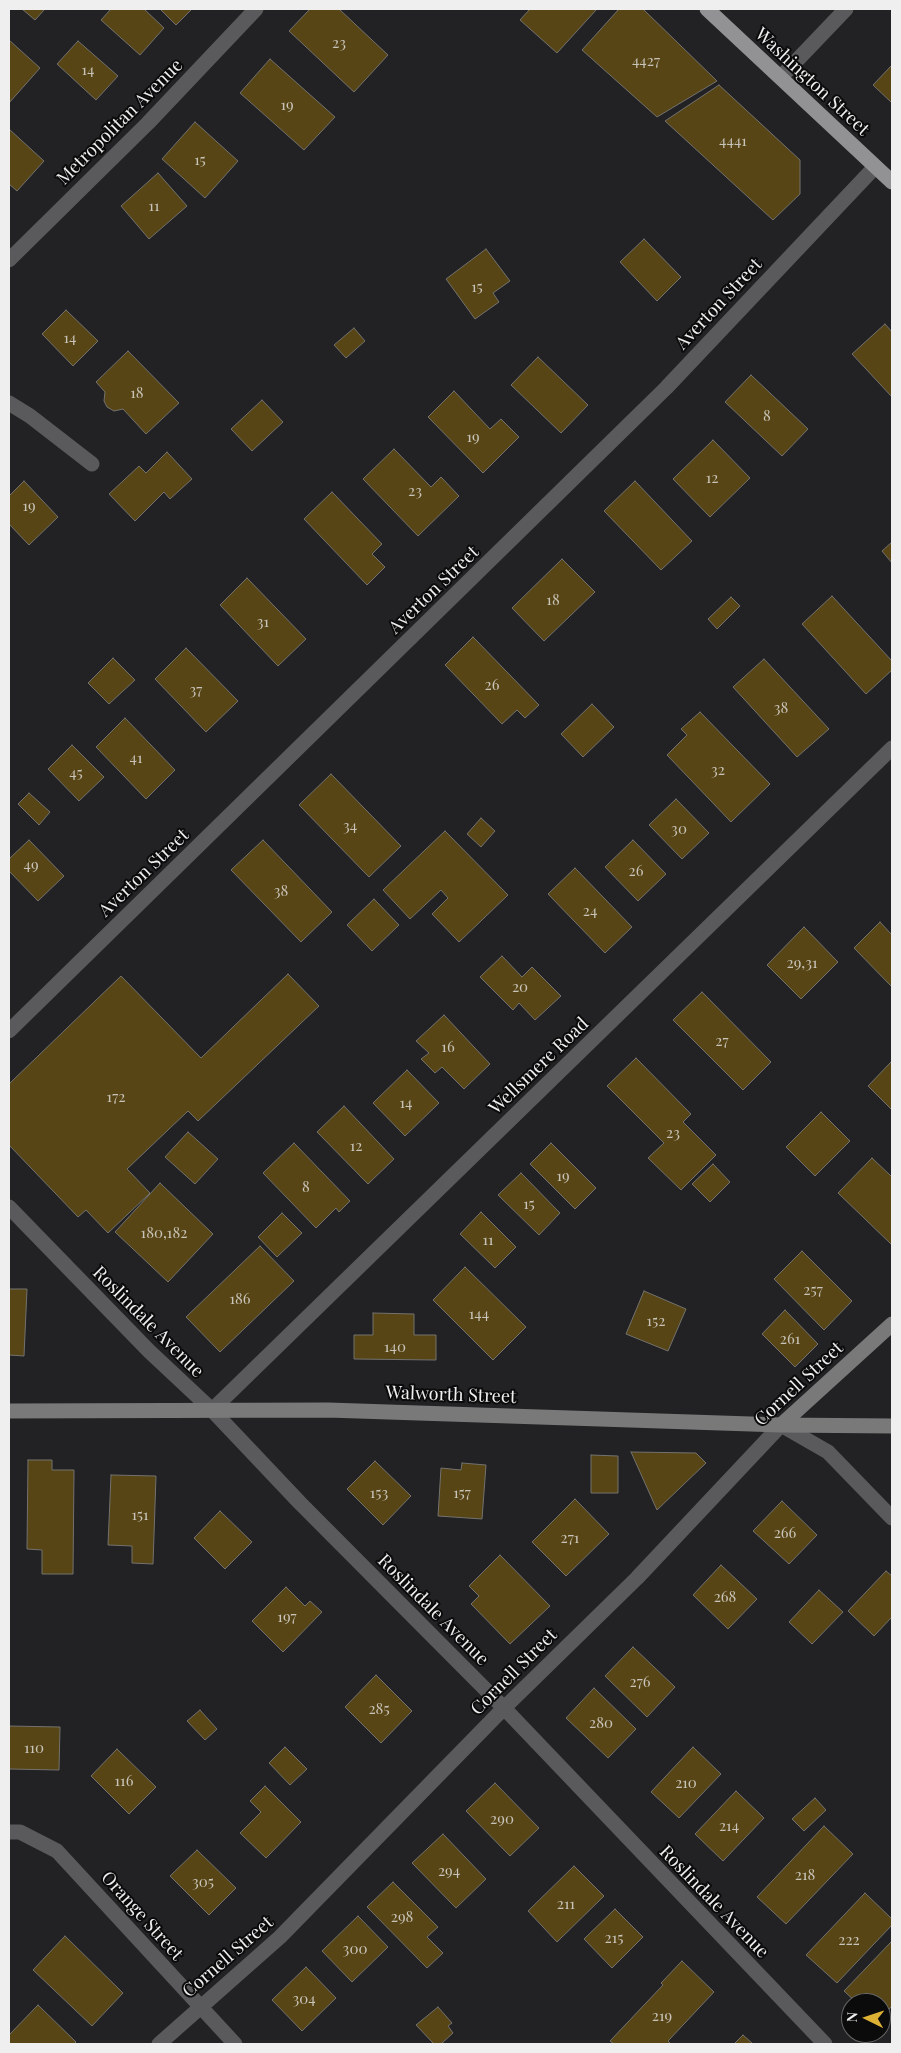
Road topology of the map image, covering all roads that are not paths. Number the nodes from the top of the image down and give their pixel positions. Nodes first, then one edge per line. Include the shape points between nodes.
1 (256, 9) edge
2 (707, 9) edge
3 (846, 9) edge
4 (781, 77) junction
5 (875, 167) junction
6 (892, 182) edge
7 (9, 260) edge
8 (9, 403) edge
9 (92, 464) dead end
10 (892, 748) edge
11 (9, 1031) edge
12 (9, 1207) edge
13 (892, 1324) edge
14 (212, 1410) junction
15 (9, 1411) edge
16 (781, 1425) junction
17 (892, 1426) edge
18 (892, 1518) edge
19 (504, 1708) junction
20 (9, 1832) edge
21 (199, 2008) junction
22 (159, 2044) edge
23 (235, 2044) edge
24 (825, 2044) edge

1 - 7 street, Metropolitan Avenue via 148,123
2 - 4 main road, Washington Street
3 - 4 street
4 - 5 main road, Washington Street
5 - 6 main road, Washington Street
5 - 11 street, Averton Street via 666,388
8 - 9 street
10 - 14 street, Wellsmere Road
12 - 14 street, Roslindale Avenue via 149,1351
13 - 16 street, Cornell Street
14 - 15 street, Walworth Street
14 - 16 street, Walworth Street via 328,1410
14 - 19 street, Roslindale Avenue
16 - 17 street, Walworth Street
16 - 18 street via 828,1452
16 - 19 street, Cornell Street via 637,1578
19 - 21 street, Cornell Street via 280,1937
19 - 24 street, Roslindale Avenue
20 - 21 street, Orange Street via 20,1832 57,1851
21 - 22 street, Cornell Street
21 - 23 street, Orange Street

